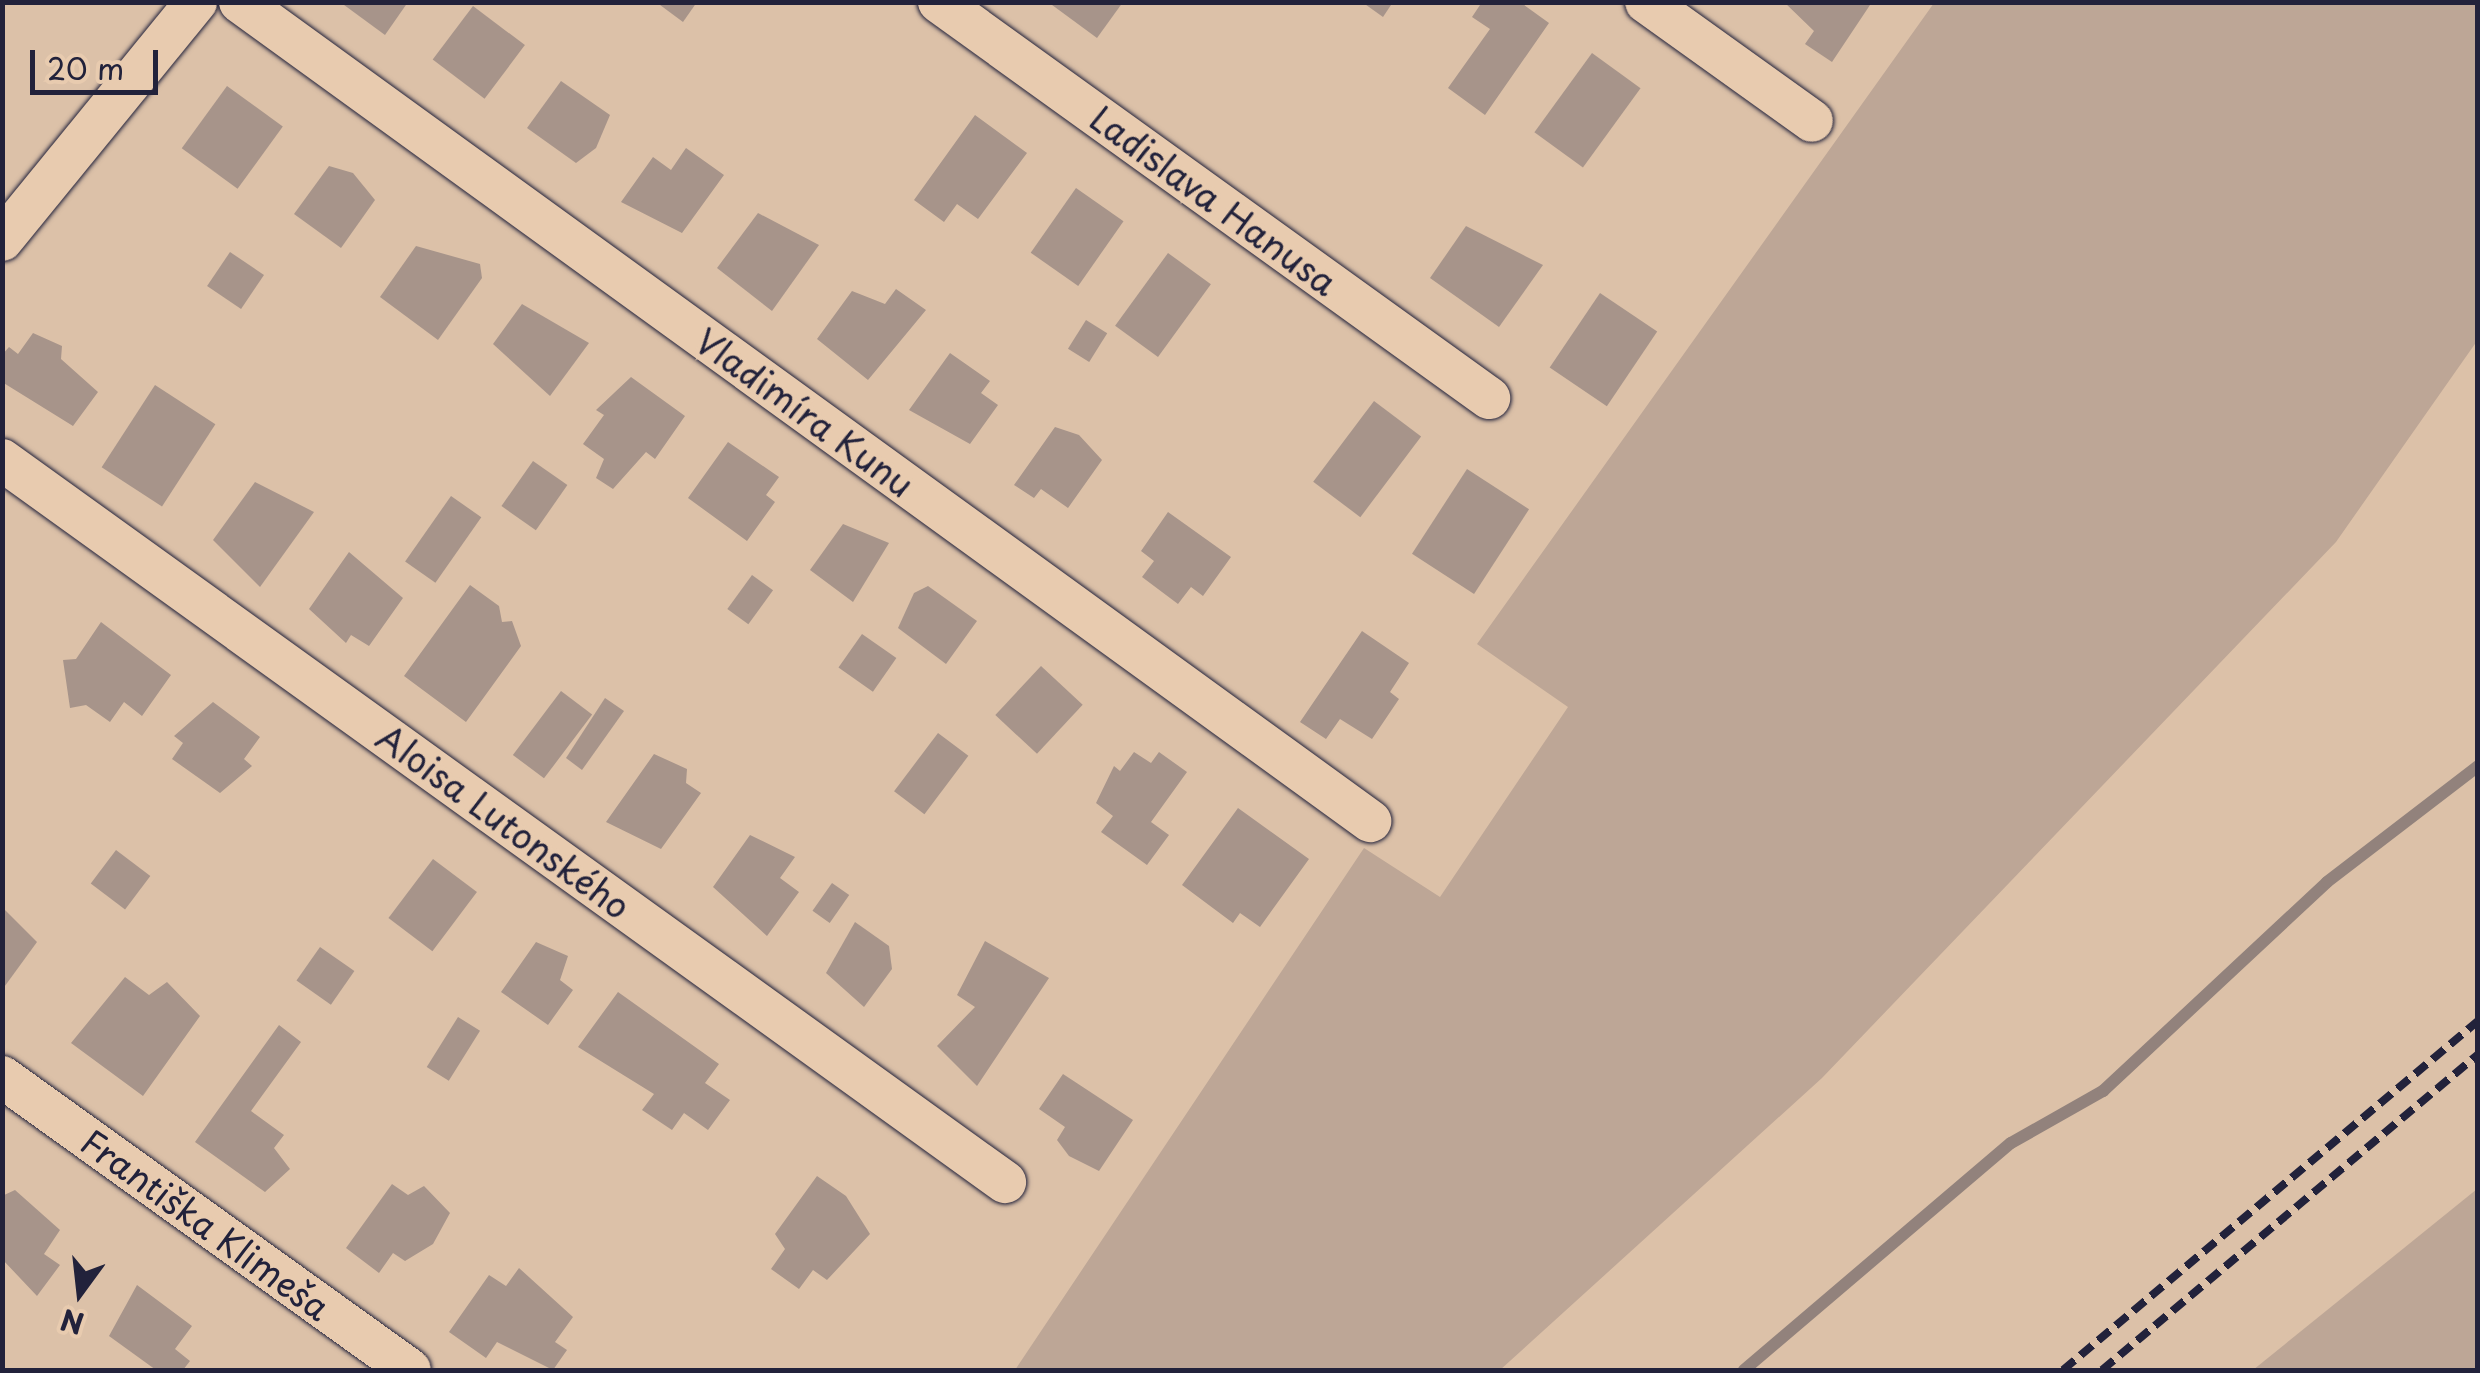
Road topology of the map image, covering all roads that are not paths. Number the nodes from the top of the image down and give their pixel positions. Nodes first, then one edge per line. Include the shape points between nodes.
1 (196, 2) edge
2 (240, 2) edge
3 (939, 2) edge
4 (1646, 2) edge
5 (1812, 121) dead end
6 (2, 240) edge
7 (1489, 398) dead end
8 (2, 460) edge
9 (1370, 822) dead end
10 (2, 1077) edge
11 (1005, 1182) dead end
12 (410, 1370) edge

1 - 6 street
2 - 9 street, Vladimíra Kunu
3 - 7 street, Ladislava Hanusa
4 - 5 street
8 - 11 street, Aloisa Lutonského
10 - 12 street, Františka Klimeša

